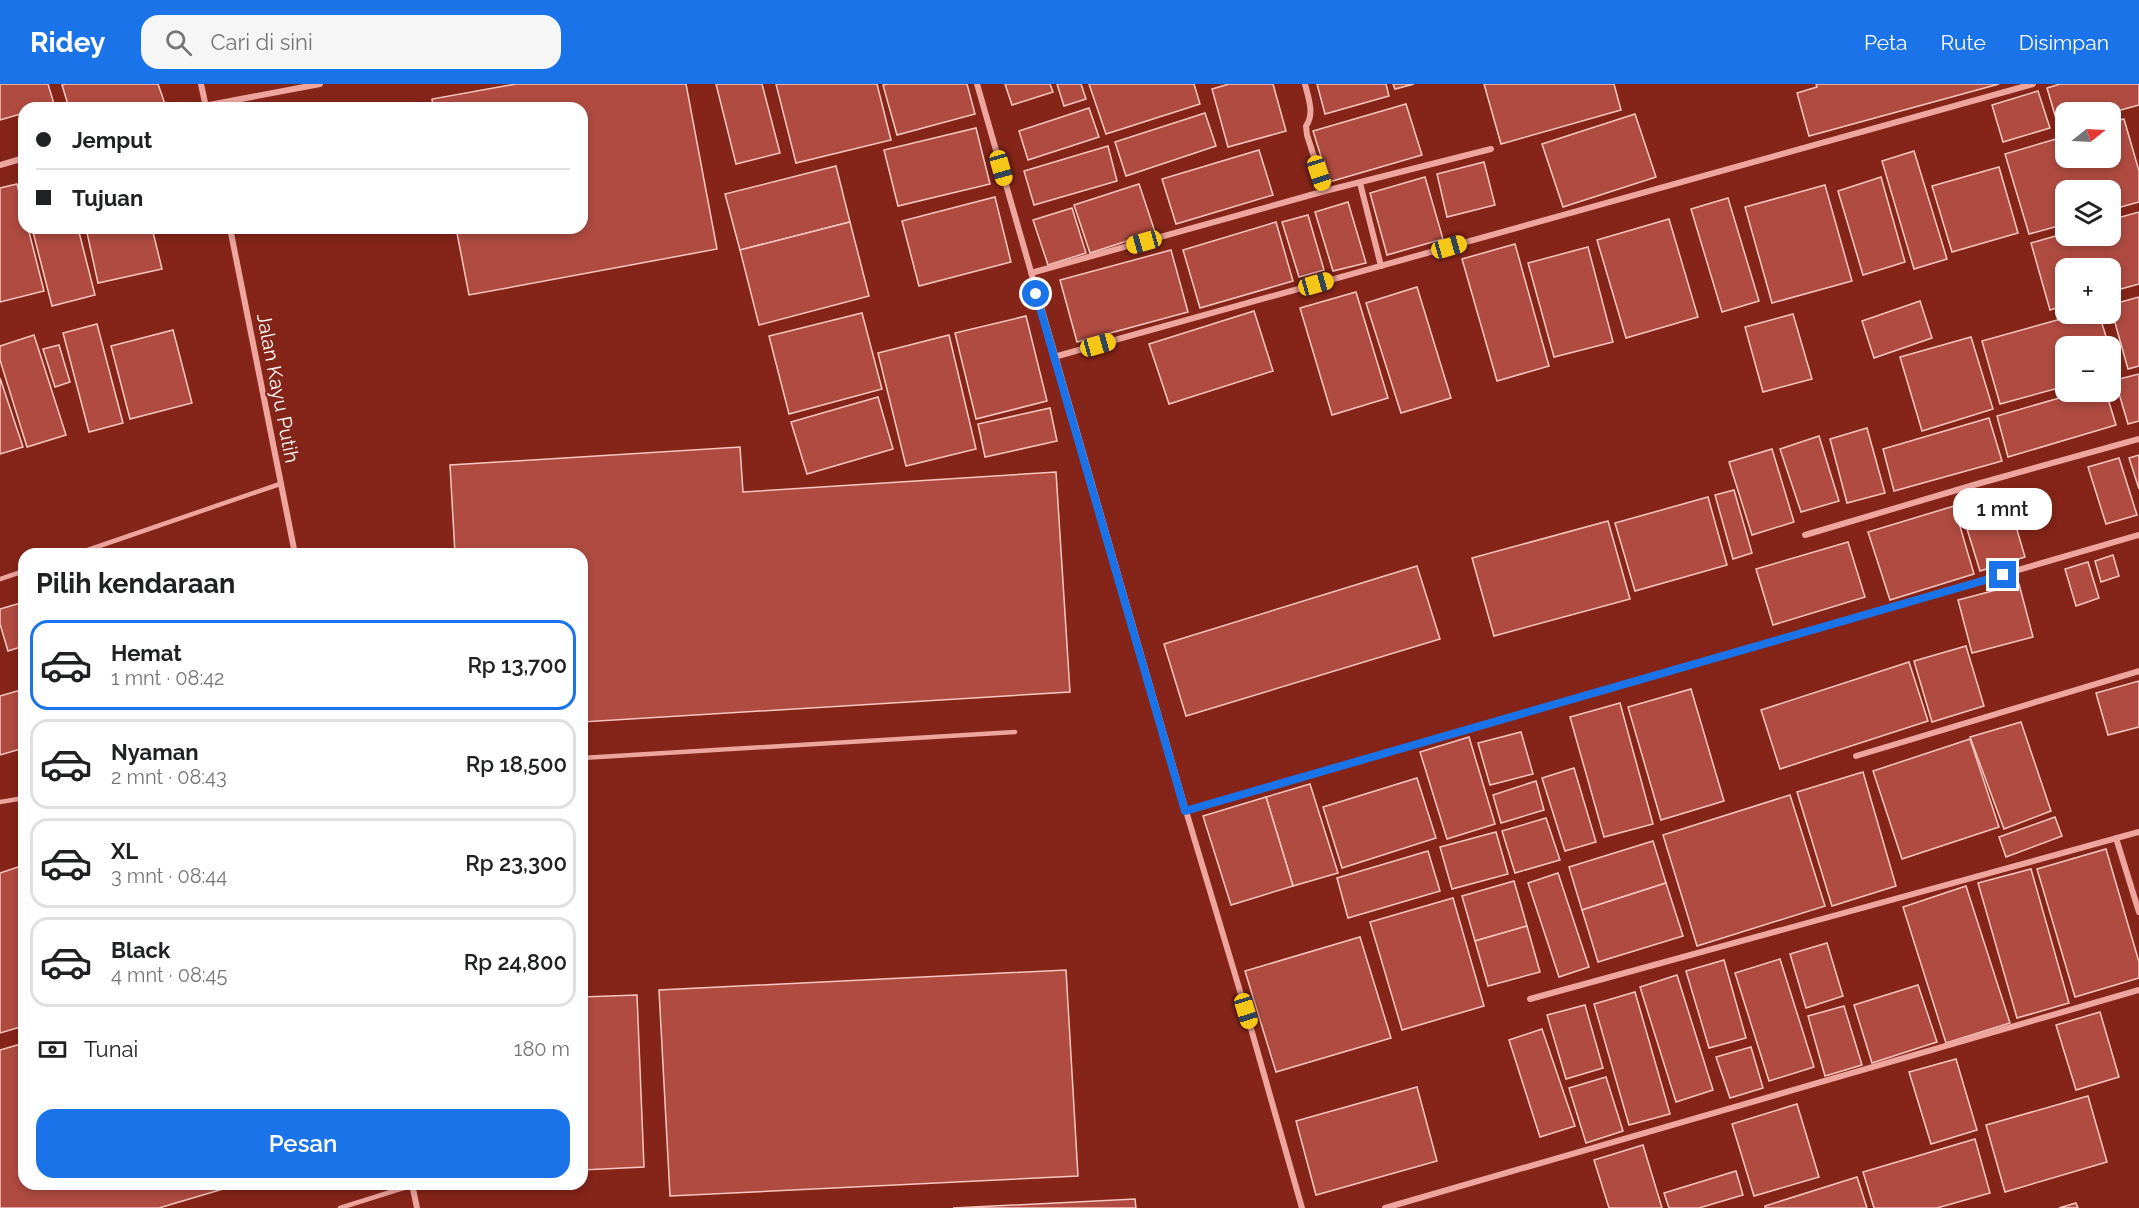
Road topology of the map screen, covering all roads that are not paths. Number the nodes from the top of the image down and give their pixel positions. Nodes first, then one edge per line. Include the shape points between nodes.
1 (201, 84) edge
2 (320, 84) edge
3 (977, 84) edge
4 (1305, 84) edge
5 (2033, 84) edge
6 (205, 102) edge
7 (227, 102) edge
8 (1491, 149) dead end
9 (18, 160) edge
10 (0, 165) edge
11 (1360, 183) junction
12 (1325, 192) junction
13 (231, 234) edge
14 (1381, 266) junction
15 (1031, 273) junction
16 (1054, 357) junction
17 (2139, 439) edge
18 (280, 484) junction
19 (1805, 535) dead end
20 (2139, 535) edge
21 (93, 548) edge
22 (294, 548) edge
23 (18, 573) edge
24 (0, 579) edge
25 (2139, 671) edge
26 (1015, 732) dead end
27 (1856, 756) dead end
28 (588, 758) edge
29 (18, 799) edge
30 (0, 802) edge
31 (1185, 811) junction
32 (2139, 832) edge
33 (2116, 837) junction
34 (2139, 912) edge
35 (2139, 990) edge
36 (1530, 999) dead end
37 (394, 1190) edge
38 (413, 1190) edge
39 (340, 1208) edge
40 (417, 1208) edge
41 (1302, 1208) edge
42 (1385, 1208) edge

1 - 6 street
2 - 7 street
3 - 15 street
4 - 12 street via 1311,110 1307,135
5 - 14 street
8 - 11 street
9 - 10 street
11 - 12 street
11 - 14 street
12 - 15 street
13 - 18 street, Jalan Kayu Putih
14 - 16 street
15 - 16 street
16 - 31 street
17 - 19 street
18 - 21 lane
18 - 22 street, Jalan Kayu Putih
20 - 31 street
23 - 24 lane
25 - 27 street
26 - 28 lane
29 - 30 lane
31 - 41 street
32 - 33 street
33 - 34 street
33 - 36 street
35 - 42 street
37 - 39 lane
38 - 40 street

